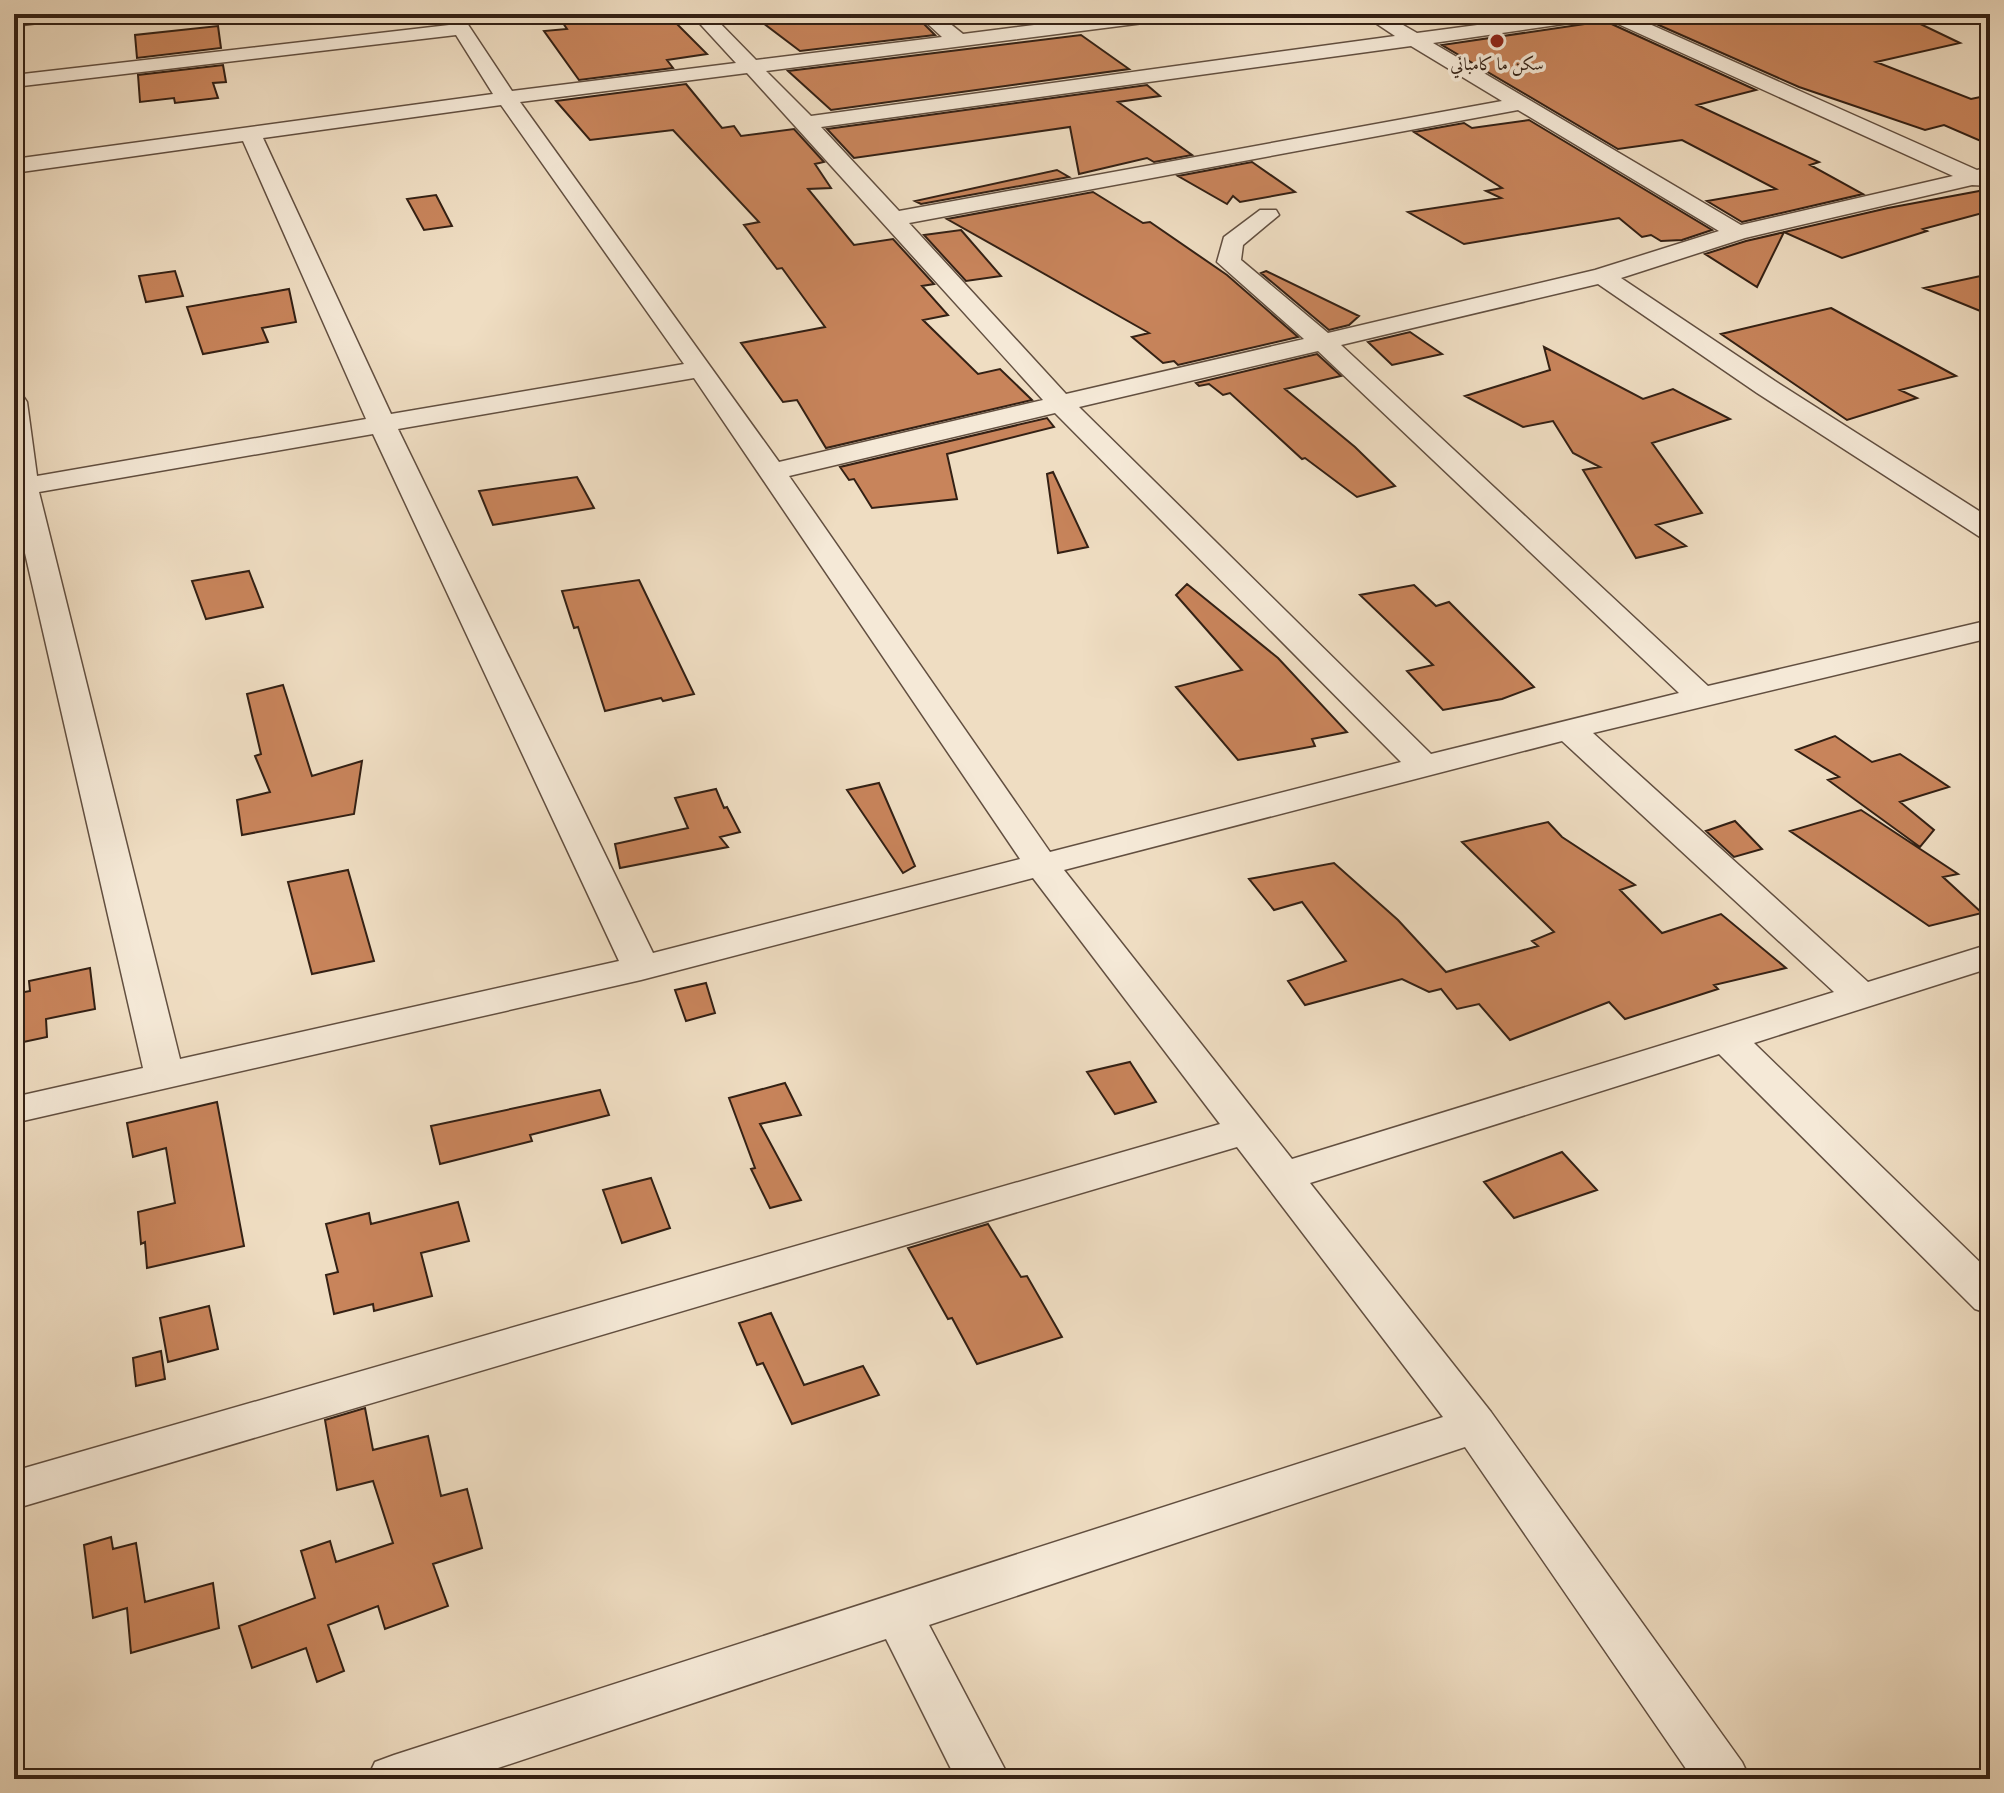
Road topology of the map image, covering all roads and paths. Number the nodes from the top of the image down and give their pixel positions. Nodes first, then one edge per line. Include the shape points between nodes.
1 (63, 14) edge
2 (700, 14) edge
3 (926, 14) edge
4 (1160, 14) edge
5 (1371, 14) edge
6 (1600, 14) edge
7 (1611, 14) edge
8 (14, 20) edge
9 (457, 22) edge
10 (959, 41) junction
11 (1413, 41) junction
12 (753, 67) junction
13 (14, 81) edge
14 (506, 98) junction
15 (1519, 104) junction
16 (806, 123) junction
17 (251, 134) junction
18 (14, 166) edge
19 (1985, 179) edge
20 (1268, 215) dead end
21 (894, 219) junction
22 (1738, 233) junction
23 (1602, 276) junction
24 (1322, 341) junction
25 (698, 369) junction
26 (14, 402) edge
27 (1060, 403) junction
28 (382, 424) junction
29 (770, 472) junction
30 (19, 487) edge
31 (1990, 531) edge
32 (1990, 629) edge
33 (1702, 698) junction
34 (1569, 729) junction
35 (1424, 766) junction
36 (1042, 866) junction
37 (1990, 956) edge
38 (641, 968) junction
39 (1861, 996) junction
40 (1726, 1038) junction
41 (164, 1074) junction
42 (14, 1110) edge
43 (1247, 1130) junction
44 (1282, 1177) junction
45 (1990, 1298) edge
46 (1475, 1425) junction
47 (14, 1490) edge
48 (898, 1614) junction
49 (394, 1779) edge
50 (983, 1779) edge
51 (1723, 1779) edge

1 - 8 street
2 - 12 street
3 - 10 street
4 - 10 street
5 - 11 street
6 - 11 street
7 - 19 street
9 - 13 street
9 - 14 street
10 - 12 street
11 - 15 street
11 - 16 street
12 - 14 street
12 - 16 street
14 - 17 street
14 - 25 street
15 - 21 street
15 - 22 street
16 - 21 street
17 - 18 street
17 - 28 street
19 - 22 street
20 - 24 street via 1232,242 1229,262
21 - 27 street
22 - 23 street
23 - 24 street
23 - 31 street
24 - 27 street
24 - 33 street
25 - 28 street
25 - 29 street
26 - 30 street
27 - 29 street
27 - 35 street
28 - 30 street
28 - 38 street
29 - 36 street
30 - 41 street
32 - 33 street
33 - 34 street
34 - 35 street
34 - 39 street
35 - 36 street
36 - 38 street
36 - 43 street
37 - 39 street
38 - 41 street
39 - 40 street
40 - 44 street
40 - 45 street
41 - 42 street
43 - 44 street
43 - 47 street
44 - 46 street
46 - 48 street
46 - 51 street
48 - 49 street
48 - 50 street

